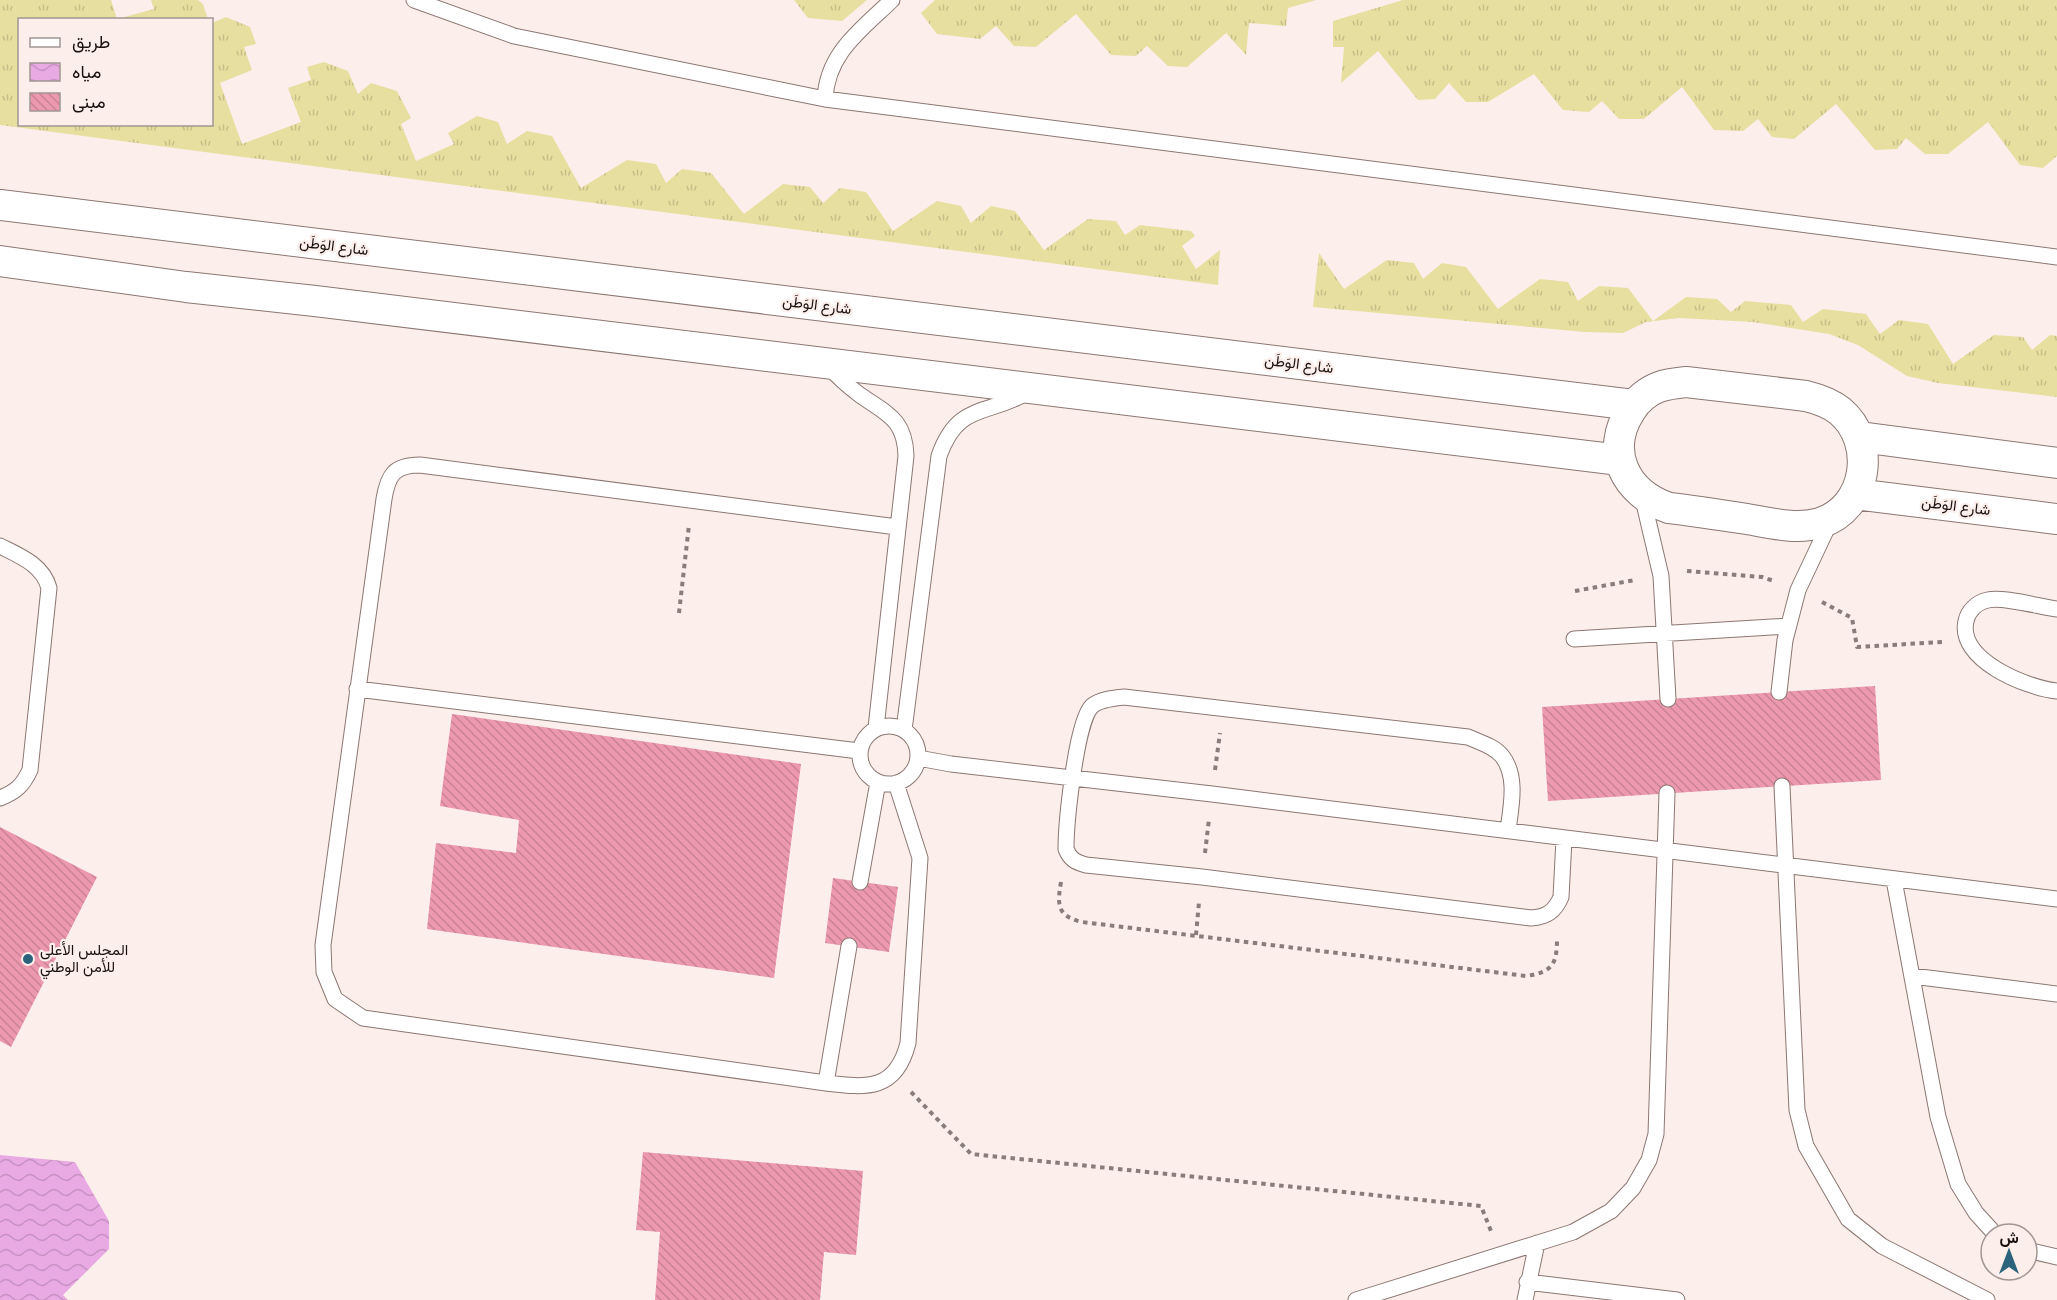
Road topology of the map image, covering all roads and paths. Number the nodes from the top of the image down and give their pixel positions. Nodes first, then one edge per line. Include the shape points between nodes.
1 (414, 0) edge
2 (892, 0) edge
3 (825, 99) junction
4 (0, 205) edge
5 (2057, 258) edge
6 (0, 261) edge
7 (826, 363) junction
8 (1033, 389) junction
9 (1634, 405) junction
10 (1860, 437) junction
11 (1620, 460) junction
12 (2057, 463) edge
13 (1855, 494) junction
14 (1642, 495) junction
15 (692, 501) junction
16 (1833, 517) junction
17 (2057, 519) edge
18 (897, 527) junction
19 (0, 546) edge
20 (2057, 609) edge
21 (679, 613) dead end
22 (1788, 626) junction
23 (1665, 634) junction
24 (1574, 639) dead end
25 (357, 689) junction
26 (2057, 691) edge
27 (1779, 692) dead end
28 (1668, 699) dead end
29 (876, 728) junction
30 (904, 730) junction
31 (859, 751) junction
32 (918, 758) junction
33 (1073, 777) junction
34 (878, 782) junction
35 (896, 783) junction
36 (1782, 786) dead end
37 (1667, 794) dead end
38 (0, 798) edge
39 (1508, 830) junction
40 (1563, 839) junction
41 (1066, 849) junction
42 (1666, 851) junction
43 (1784, 866) junction
44 (1894, 880) junction
45 (861, 882) dead end
46 (2057, 900) edge
47 (1558, 905) junction
48 (849, 946) dead end
49 (1912, 976) junction
50 (2057, 994) edge
51 (893, 1075) junction
52 (826, 1083) junction
53 (1984, 1222) edge
54 (1537, 1243) junction
55 (2039, 1253) edge
56 (1500, 1254) junction
57 (2057, 1257) edge
58 (1527, 1282) junction
59 (1957, 1292) edge
60 (1356, 1300) edge
61 (1525, 1300) edge
62 (1677, 1300) edge
63 (1987, 1300) edge

1 - 3 lane via 514,36
2 - 3 lane via 835,59
3 - 5 lane
4 - 9 street, شارع الوَطَن
6 - 7 street via 186,287
7 - 8 street
7 - 18 lane via 849,386 886,411 902,431 906,456
8 - 11 street
8 - 30 lane via 972,414 954,429 942,447
9 - 10 street via 1657,387 1686,382 1806,396 1839,410
9 - 11 street via 1620,431
10 - 12 street
10 - 13 street via 1864,466
11 - 14 street
13 - 16 street
13 - 17 street, شارع الوَطَن
14 - 16 street via 1669,508 1795,526
14 - 23 lane via 1661,576
15 - 18 lane
15 - 21 path
15 - 25 lane via 420,465 396,470 387,482
16 - 22 lane via 1801,581
18 - 29 lane
19 - 38 lane via 27,560 45,576 49,601 30,770 14,793
20 - 26 lane via 1989,599 1973,608 1964,629 1973,651 1986,662 2025,683
22 - 23 lane
22 - 27 lane
23 - 24 lane
23 - 28 lane
25 - 31 lane
25 - 52 lane via 323,945 324,972 335,999 363,1018 391,1023
29 - 30 lane
29 - 31 lane
30 - 32 lane via 915,742
31 - 34 lane via 863,770
32 - 33 lane
32 - 35 lane via 911,774
33 - 39 lane
33 - 39 lane via 1084,720 1093,706 1124,697 1468,737 1502,756 1510,774 1513,792
33 - 41 lane
34 - 35 lane
34 - 45 lane
35 - 51 lane via 920,858 908,1043 904,1061
36 - 43 lane
37 - 42 lane
39 - 40 lane
40 - 42 lane
40 - 47 lane
41 - 47 lane via 1077,863 1086,865 1531,918 1547,915
41 - 47 path via 1058,898 1063,914 1071,919 1514,975 1538,975 1551,968 1556,958
42 - 43 lane
42 - 54 lane via 1656,1134 1649,1160 1633,1188 1611,1210 1573,1232
43 - 44 lane
43 - 59 lane via 1797,1110 1806,1146 1848,1219 1882,1246
44 - 46 lane
44 - 49 lane
48 - 52 lane
49 - 50 lane
49 - 53 lane via 1938,1117 1958,1184
51 - 52 lane via 874,1085
51 - 56 path via 972,1154 1481,1206
54 - 56 lane
54 - 58 lane
55 - 57 lane
56 - 60 lane
58 - 61 lane
58 - 62 lane
59 - 63 lane

